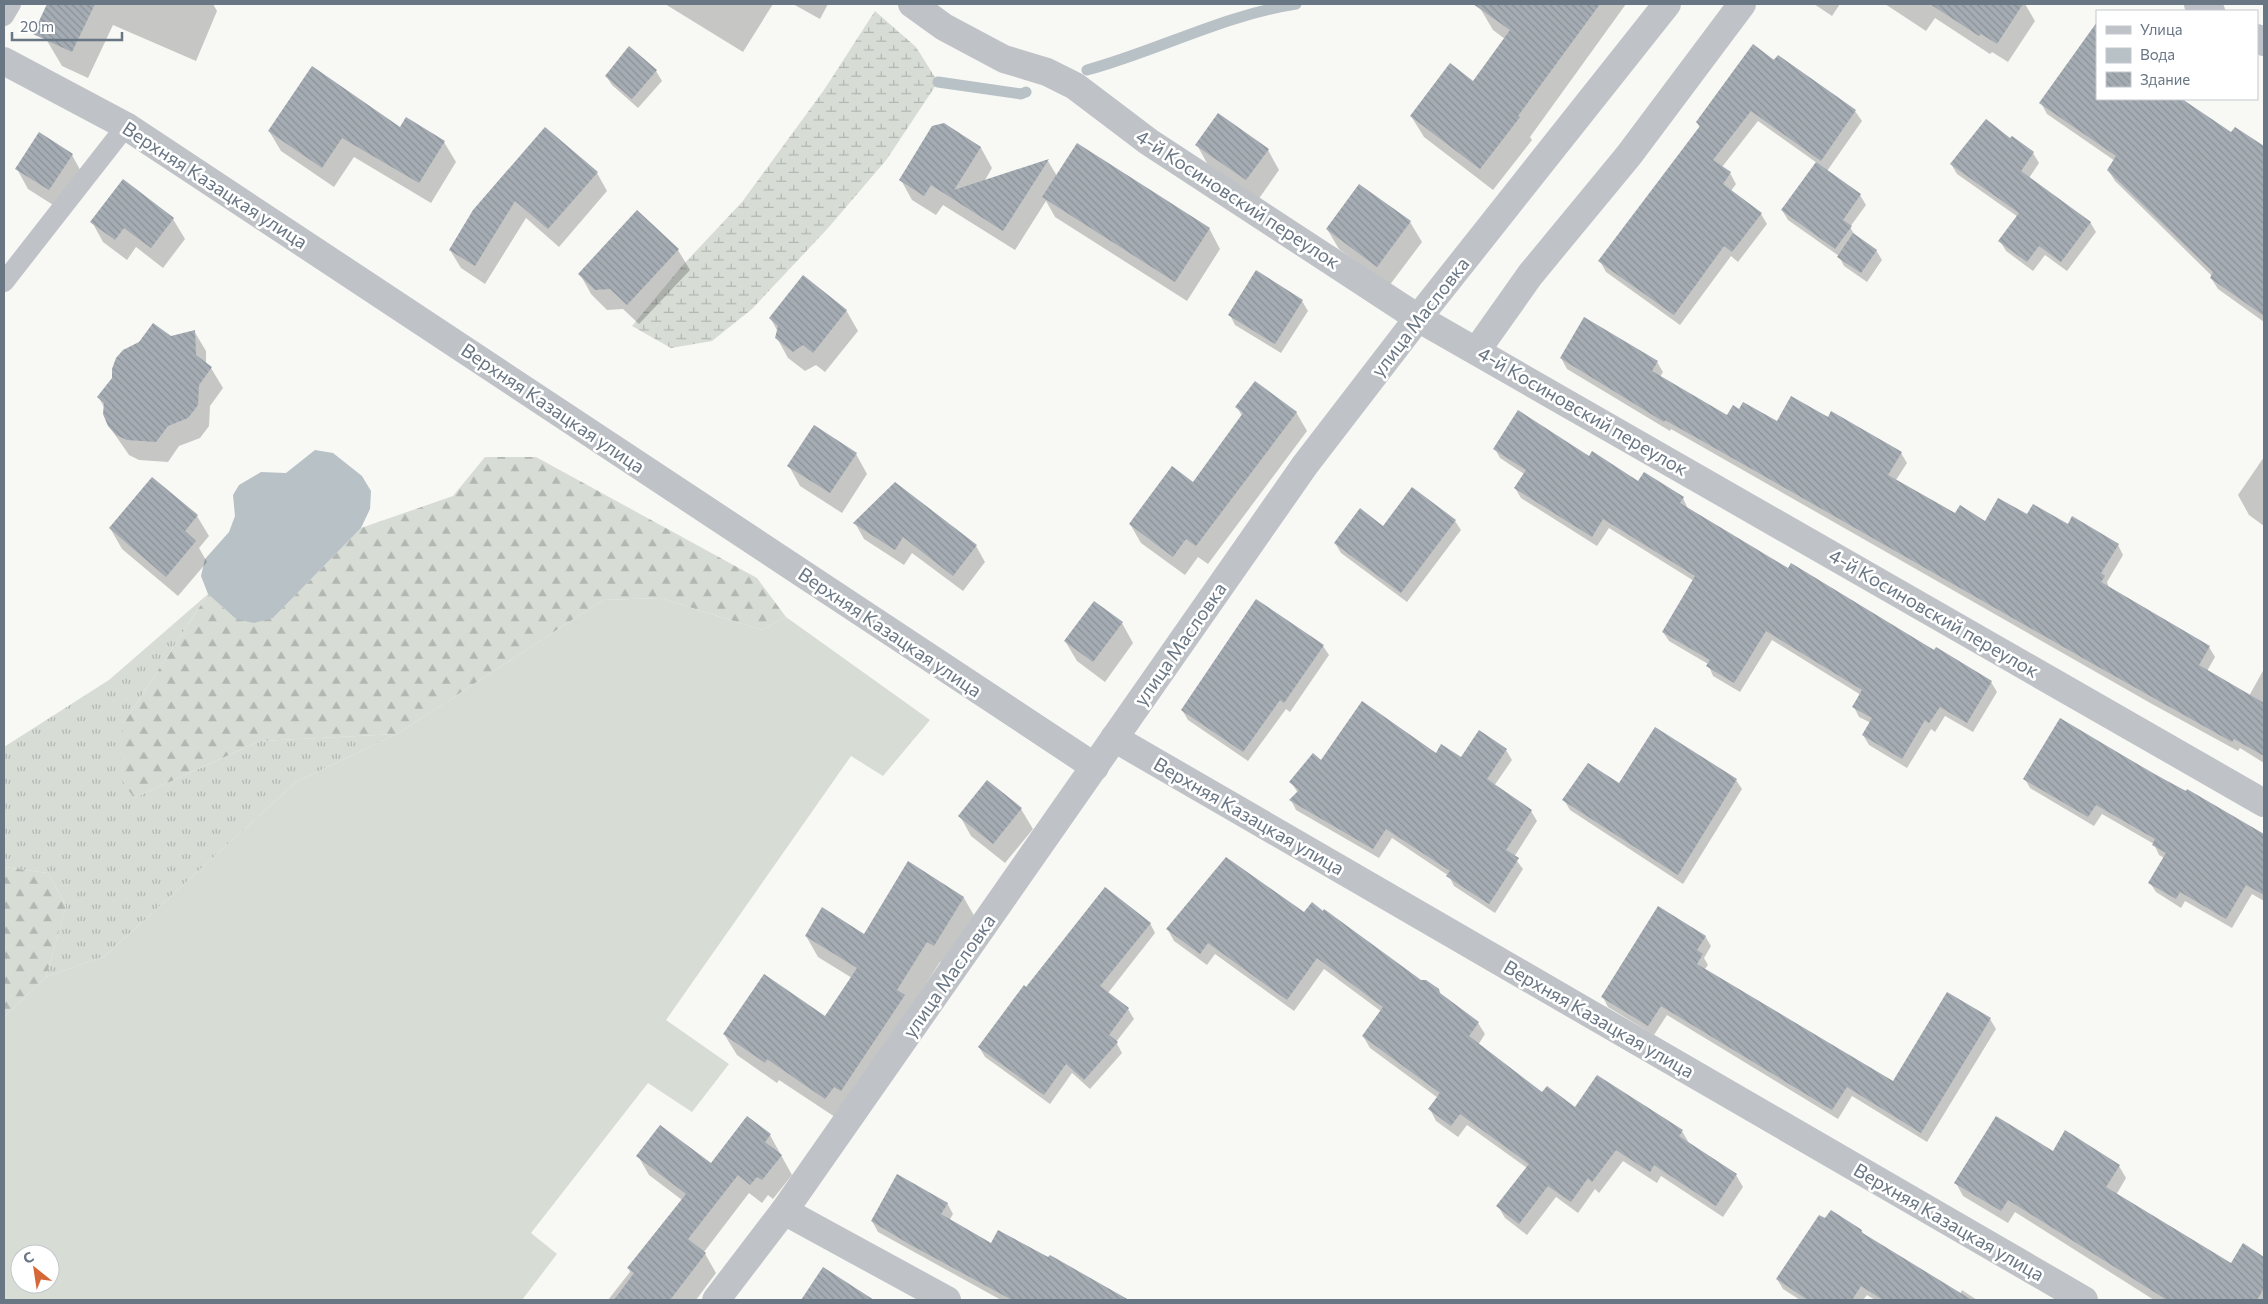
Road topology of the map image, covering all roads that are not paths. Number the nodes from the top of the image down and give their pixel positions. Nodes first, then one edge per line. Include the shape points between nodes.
1 (11, 4) edge
2 (912, 4) edge
3 (1667, 4) edge
4 (1742, 4) edge
5 (2198, 4) edge
6 (2209, 10) edge
7 (4, 16) edge
8 (4, 61) edge
9 (126, 126) junction
10 (4, 282) edge
11 (1418, 318) junction
12 (1477, 350) junction
13 (1114, 738) junction
14 (1095, 767) junction
15 (2264, 803) edge
16 (784, 1211) junction
17 (716, 1300) edge
18 (947, 1300) edge
19 (2084, 1300) edge

1 - 7 lane
2 - 11 street, 4-й Косиновский переулок via 944,27 1004,60 1047,72 1076,86 1149,142
3 - 11 street, улица Масловка
4 - 12 street via 1629,155 1530,275
5 - 6 street
8 - 9 street, Верхняя Казацкая улица
9 - 10 lane
9 - 14 street, Верхняя Казацкая улица
11 - 12 street, 4-й Косиновский переулок
11 - 13 street, улица Масловка via 1305,465
12 - 15 street, 4-й Косиновский переулок
13 - 14 street, улица Масловка
13 - 19 street, Верхняя Казацкая улица
14 - 16 street, улица Масловка
16 - 17 street, улица Масловка
16 - 18 street

